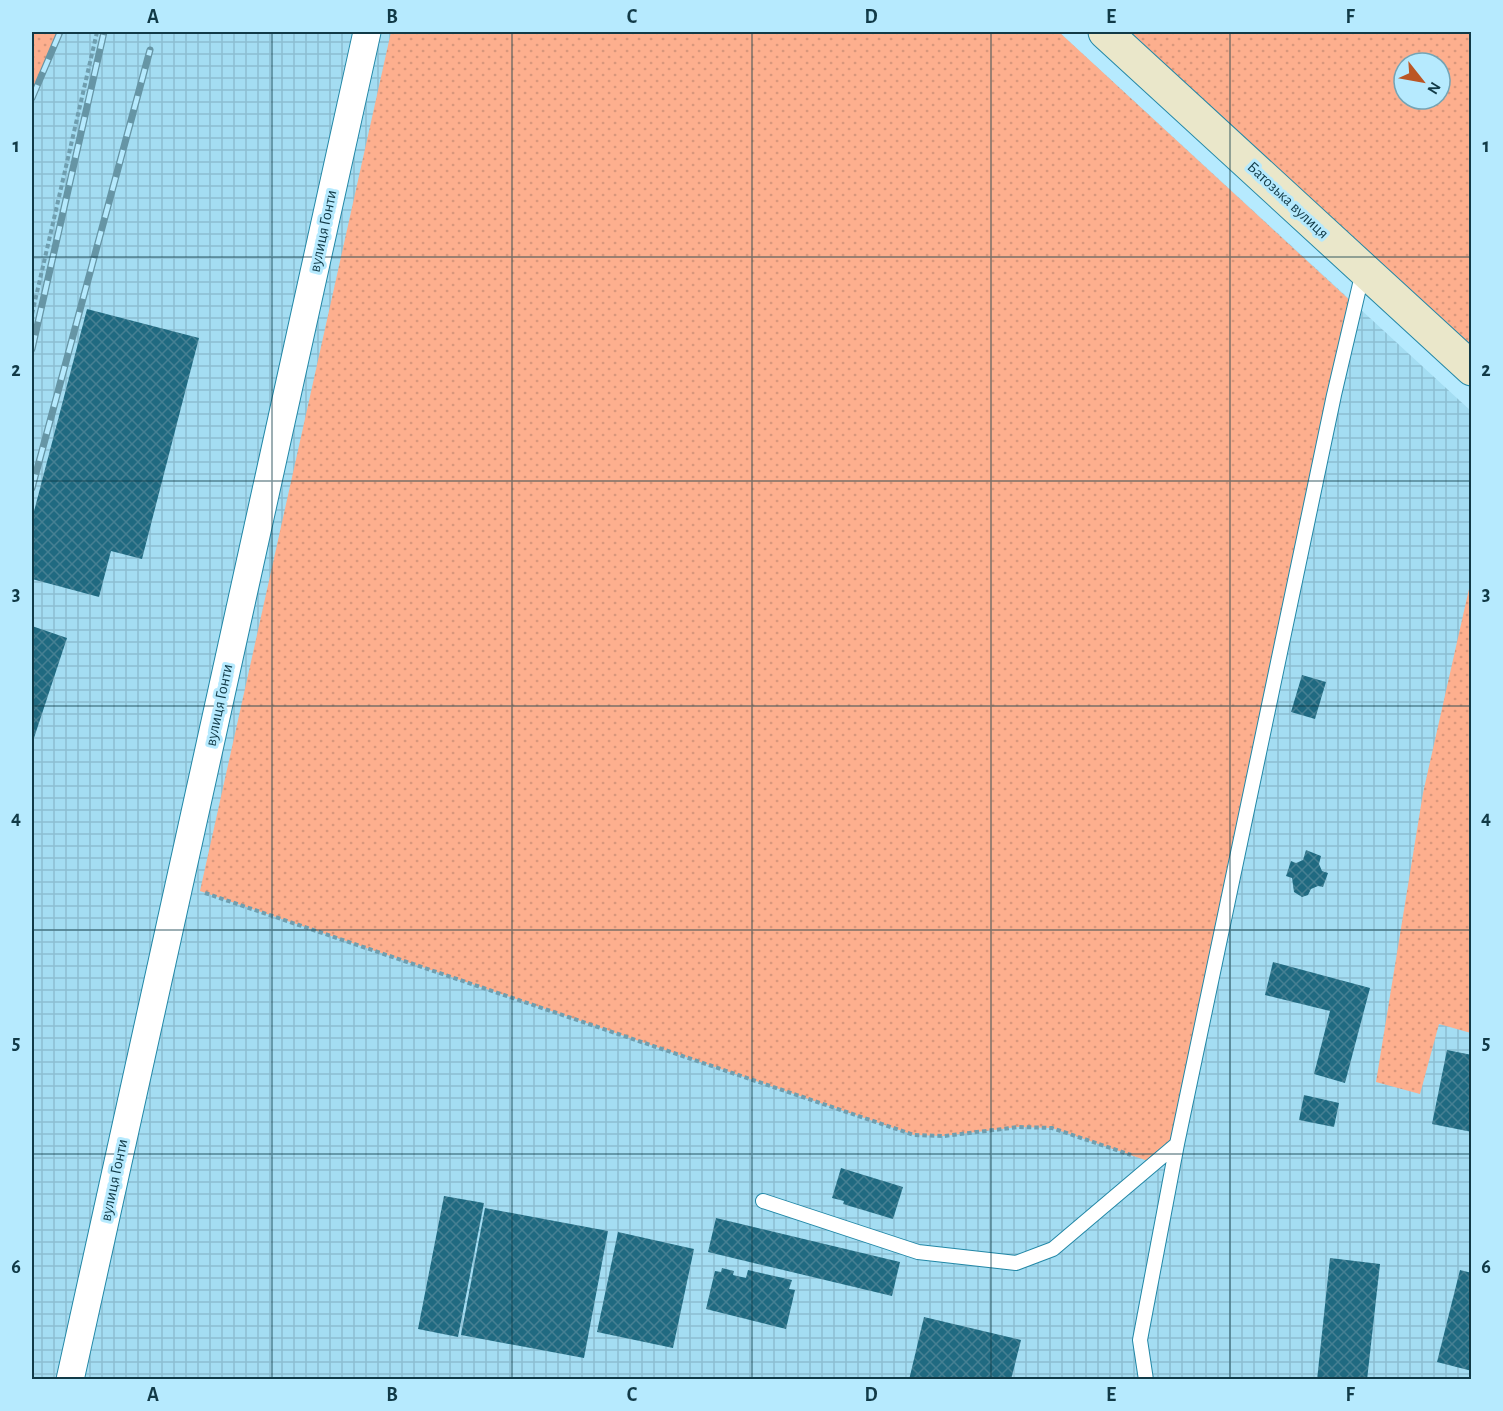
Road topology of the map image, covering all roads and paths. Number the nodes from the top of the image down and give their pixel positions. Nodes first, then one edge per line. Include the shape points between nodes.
1 (97, 32) edge
2 (367, 32) edge
3 (1104, 32) edge
4 (1363, 269) junction
5 (32, 314) edge
6 (1472, 369) edge
7 (179, 884) junction
8 (1177, 1144) junction
9 (1154, 1163) junction
10 (763, 1201) dead end
11 (70, 1380) edge
12 (1146, 1380) edge

1 - 5 path
2 - 7 street, вулиця Гонти
3 - 4 street, Батозька вулиця
4 - 6 street, Батозька вулиця
4 - 8 lane
7 - 9 path via 914,1135 1052,1128
7 - 11 street, вулиця Гонти
8 - 9 lane
8 - 12 lane via 1140,1340
9 - 10 lane via 1053,1249 1016,1263 918,1252

